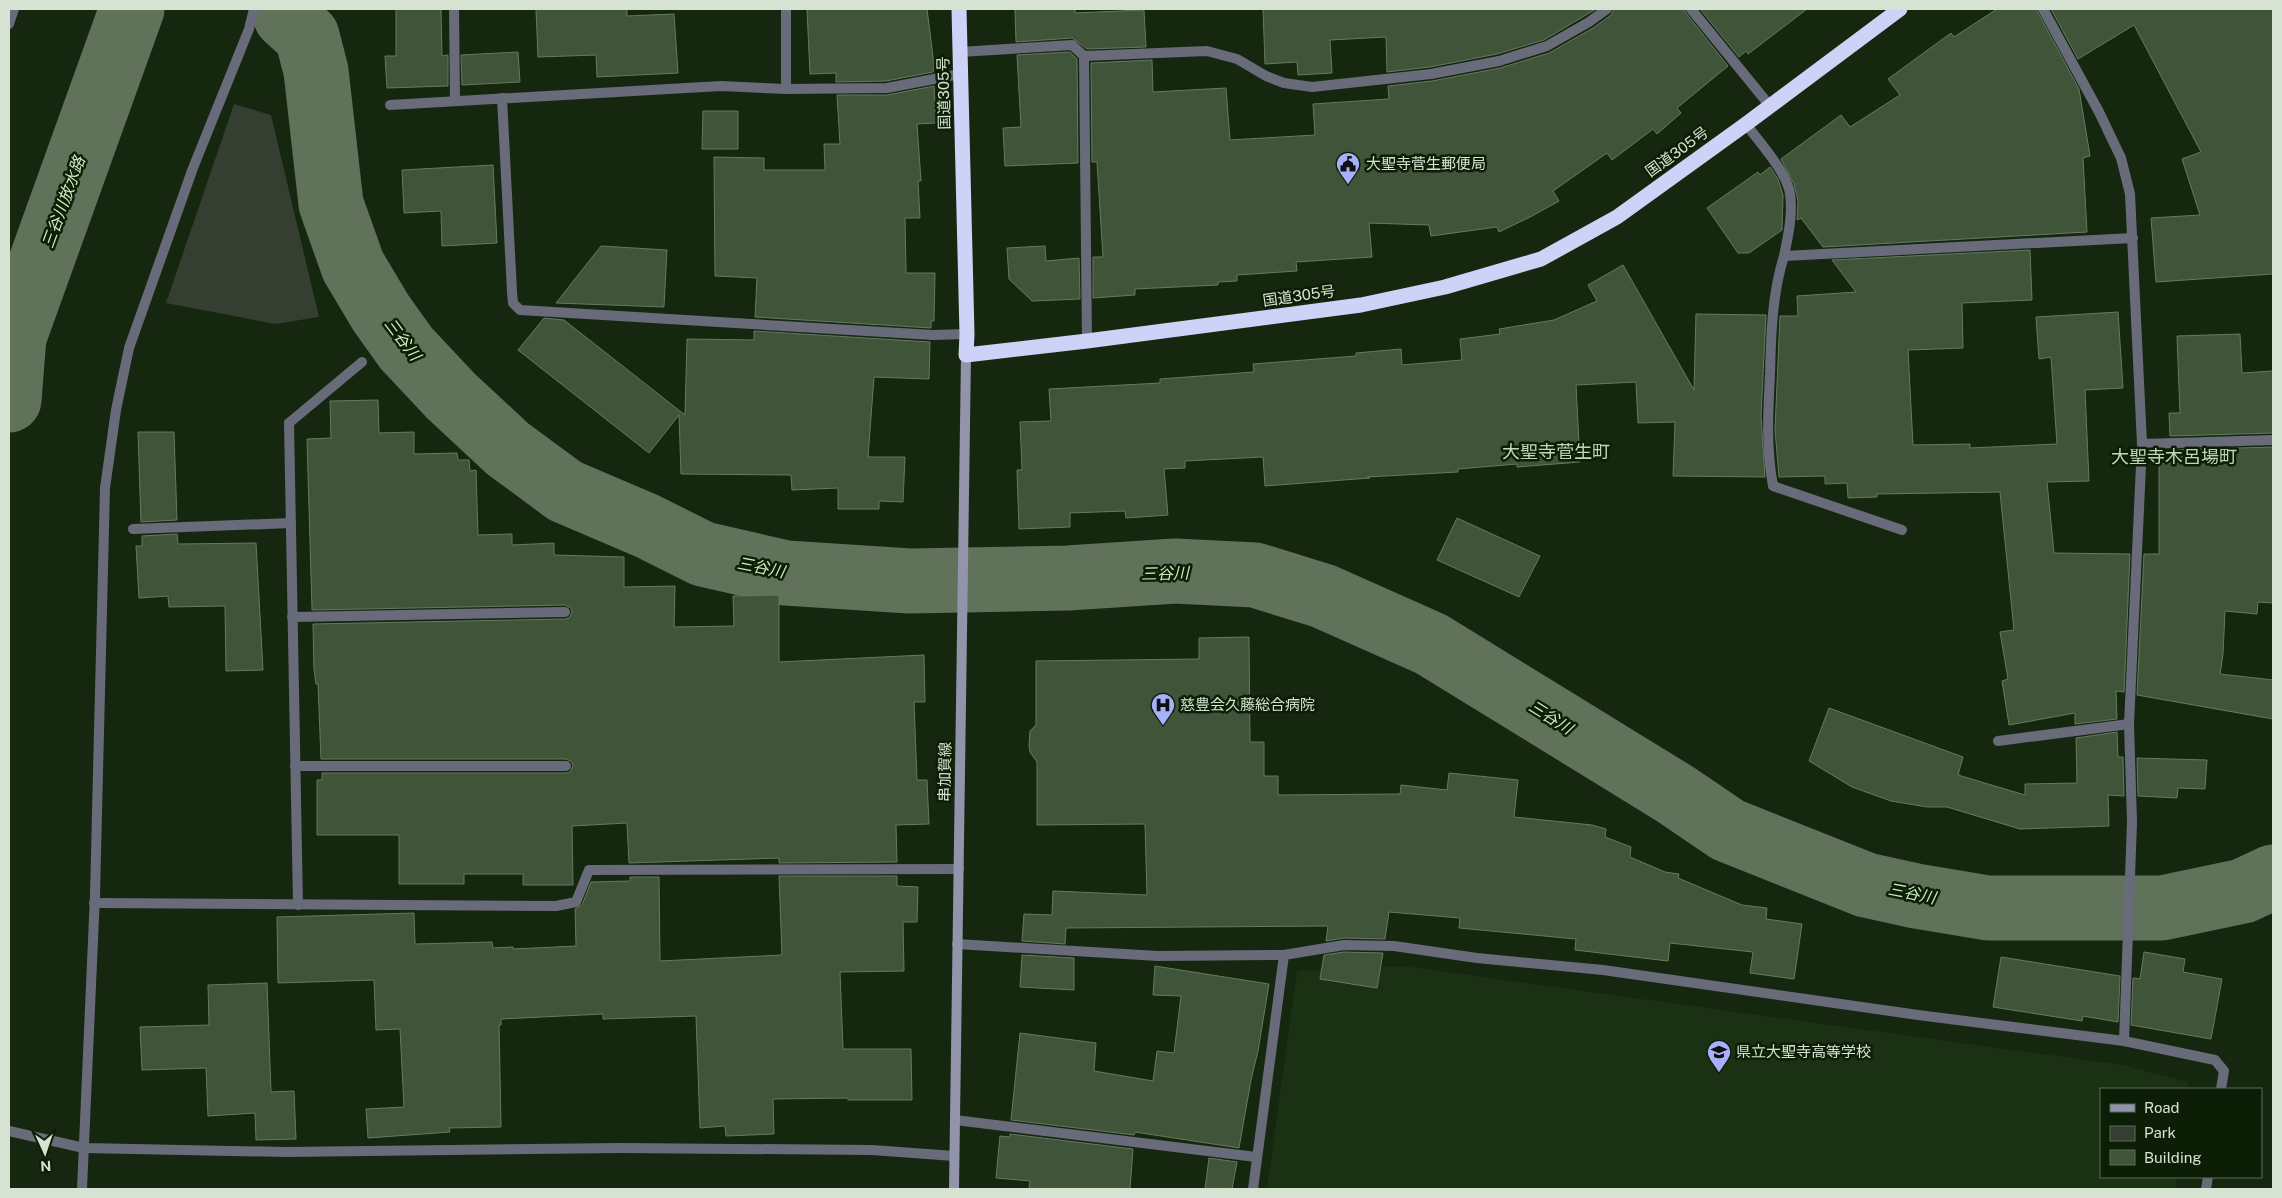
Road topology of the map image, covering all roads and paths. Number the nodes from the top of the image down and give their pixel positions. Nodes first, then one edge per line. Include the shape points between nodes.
1 (14, 9) edge
2 (254, 9) edge
3 (454, 9) edge
4 (786, 9) edge
5 (959, 9) edge
6 (1607, 9) edge
7 (1691, 9) edge
8 (1900, 9) edge
9 (2043, 9) edge
10 (9, 24) edge
11 (960, 52) junction
12 (1084, 56) junction
13 (960, 74) junction
14 (786, 89) junction
15 (502, 98) junction
16 (454, 101) junction
17 (390, 105) dead end
18 (1770, 106) junction
19 (1746, 124) junction
20 (2133, 238) junction
21 (1784, 256) junction
22 (967, 334) junction
23 (1087, 341) junction
24 (966, 355) junction
25 (362, 362) dead end
26 (2273, 440) edge
27 (2142, 444) junction
28 (291, 523) junction
29 (133, 529) dead end
30 (1902, 530) dead end
31 (565, 612) dead end
32 (292, 617) junction
33 (2129, 724) junction
34 (1998, 742) dead end
35 (295, 766) junction
36 (566, 766) dead end
37 (958, 869) junction
38 (94, 903) junction
39 (298, 905) junction
40 (957, 944) junction
41 (1284, 955) junction
42 (2124, 1041) junction
43 (2221, 1088) edge
44 (955, 1120) junction
45 (9, 1131) edge
46 (84, 1148) junction
47 (954, 1156) junction
48 (1256, 1157) junction
49 (82, 1189) edge
50 (954, 1189) edge
51 (1253, 1189) edge

1 - 10 street
2 - 38 street via 249,30 193,168 156,271 130,348 116,410 105,488
3 - 16 street
4 - 14 street
5 - 11 highway, 国道305号
6 - 12 street via 1547,46 1499,61 1431,74 1312,87 1284,83 1237,59 1206,51
7 - 18 street
8 - 18 highway, 国道305号
9 - 20 street via 2100,112 2121,158 2130,194
11 - 12 street via 1072,45
11 - 13 highway, 国道305号
12 - 23 street
13 - 14 street via 887,88
13 - 22 highway, 国道305号
14 - 15 street via 720,86
15 - 16 street
15 - 22 street via 512,292 513,303 520,310 932,335
16 - 17 street
18 - 19 highway, 国道305号
19 - 21 street via 1784,177 1790,192 1791,213
19 - 23 highway, 国道305号 via 1617,217 1541,259 1445,287 1361,305
20 - 21 street
20 - 27 street
21 - 30 street via 1776,280 1771,342 1768,457 1773,486
22 - 24 highway, 国道305号
23 - 24 highway, 国道305号
24 - 37 main road, 串加賀線
25 - 28 street via 289,423
26 - 27 street
27 - 33 street
28 - 29 street
28 - 32 street
31 - 32 street
32 - 35 street
33 - 34 street
33 - 42 street via 2132,822
35 - 36 street
35 - 39 street
37 - 39 street via 589,870 576,902 556,906
37 - 40 main road, 串加賀線
38 - 39 street
38 - 46 street
40 - 41 street via 1158,956
40 - 44 main road, 串加賀線
41 - 42 street via 1344,945 1394,946 1603,970
41 - 48 street
42 - 43 street via 2216,1060 2224,1071
44 - 47 main road, 串加賀線
44 - 48 street
45 - 46 street
46 - 47 street via 286,1152 650,1148 872,1150
46 - 49 street
47 - 50 main road, 串加賀線
48 - 51 street

